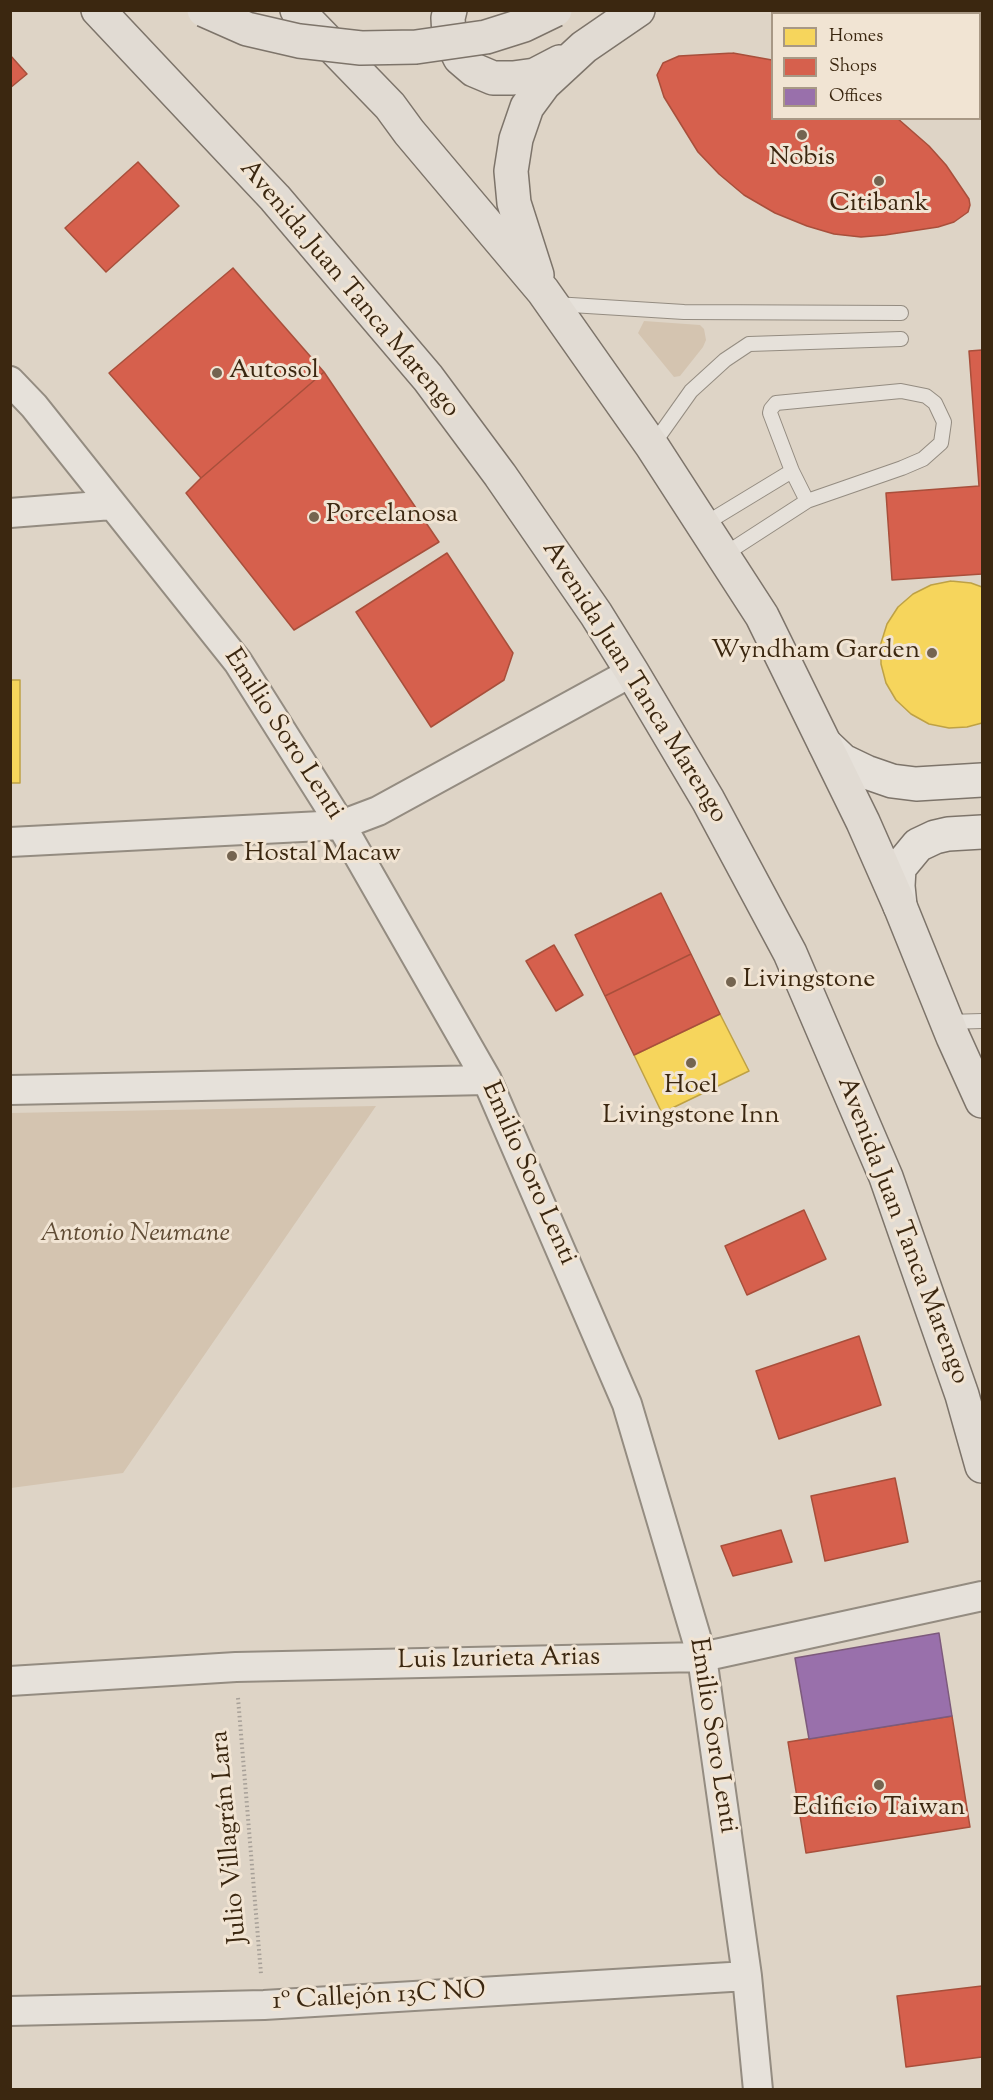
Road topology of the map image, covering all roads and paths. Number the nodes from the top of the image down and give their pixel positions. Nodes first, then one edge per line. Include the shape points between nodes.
1 (98, 10) edge
2 (204, 10) edge
3 (297, 10) edge
4 (450, 10) edge
5 (555, 10) edge
6 (638, 10) edge
7 (584, 47) junction
8 (546, 298) junction
9 (901, 314) dead end
10 (901, 339) dead end
11 (10, 381) edge
12 (651, 446) junction
13 (792, 471) junction
14 (807, 501) junction
15 (112, 505) junction
16 (10, 513) edge
17 (703, 525) junction
18 (722, 556) junction
19 (632, 672) junction
20 (825, 744) junction
21 (982, 780) edge
22 (341, 825) junction
23 (982, 832) edge
24 (10, 842) edge
25 (900, 906) junction
26 (982, 1021) edge
27 (947, 1022) junction
28 (487, 1080) junction
29 (10, 1090) edge
30 (982, 1101) edge
31 (982, 1466) edge
32 (982, 1596) edge
33 (702, 1656) junction
34 (236, 1667) junction
35 (10, 1681) edge
36 (747, 1976) junction
37 (264, 2005) junction
38 (10, 2011) edge
39 (758, 2090) edge

1 - 19 main road, Avenida Juan Tanca Marengo via 295,221 428,378 500,475
2 - 5 main road, bridge via 247,29 299,41 361,48 416,47 486,37
3 - 8 main road via 390,106
4 - 7 main road via 449,36 460,58 474,70 493,78 535,75
6 - 7 main road
7 - 8 main road via 544,84 527,107 511,171 514,203
8 - 9 lane via 684,312
8 - 12 main road
10 - 12 lane via 749,344 706,375
11 - 15 street, Emilio Soro Lenti
12 - 17 main road
13 - 14 lane
13 - 14 lane via 770,413 776,403 901,392 926,396 935,403 944,422 941,443 923,459
13 - 17 lane
14 - 18 lane
15 - 16 street
15 - 22 street, Emilio Soro Lenti via 238,662
17 - 18 main road
18 - 20 main road via 762,616
19 - 22 street via 378,811
19 - 31 main road, Avenida Juan Tanca Marengo via 708,800 790,953 886,1177 962,1395
20 - 21 street via 843,760 892,781 916,784
20 - 25 main road
22 - 24 street
22 - 28 street, Emilio Soro Lenti
23 - 25 street via 948,834 918,845 899,868
25 - 27 main road
26 - 27 lane
27 - 30 main road
28 - 29 street
28 - 33 street, Emilio Soro Lenti via 627,1404
32 - 33 street, Luis Izurieta Arias
33 - 34 street, Luis Izurieta Arias
33 - 36 street, Emilio Soro Lenti
34 - 35 street, Luis Izurieta Arias
34 - 37 path, Julio Villagrán Lara
36 - 37 street, 1º Callejón 13C NO
36 - 39 street, Emilio Soro Lenti
37 - 38 street, 1º Callejón 13C NO

